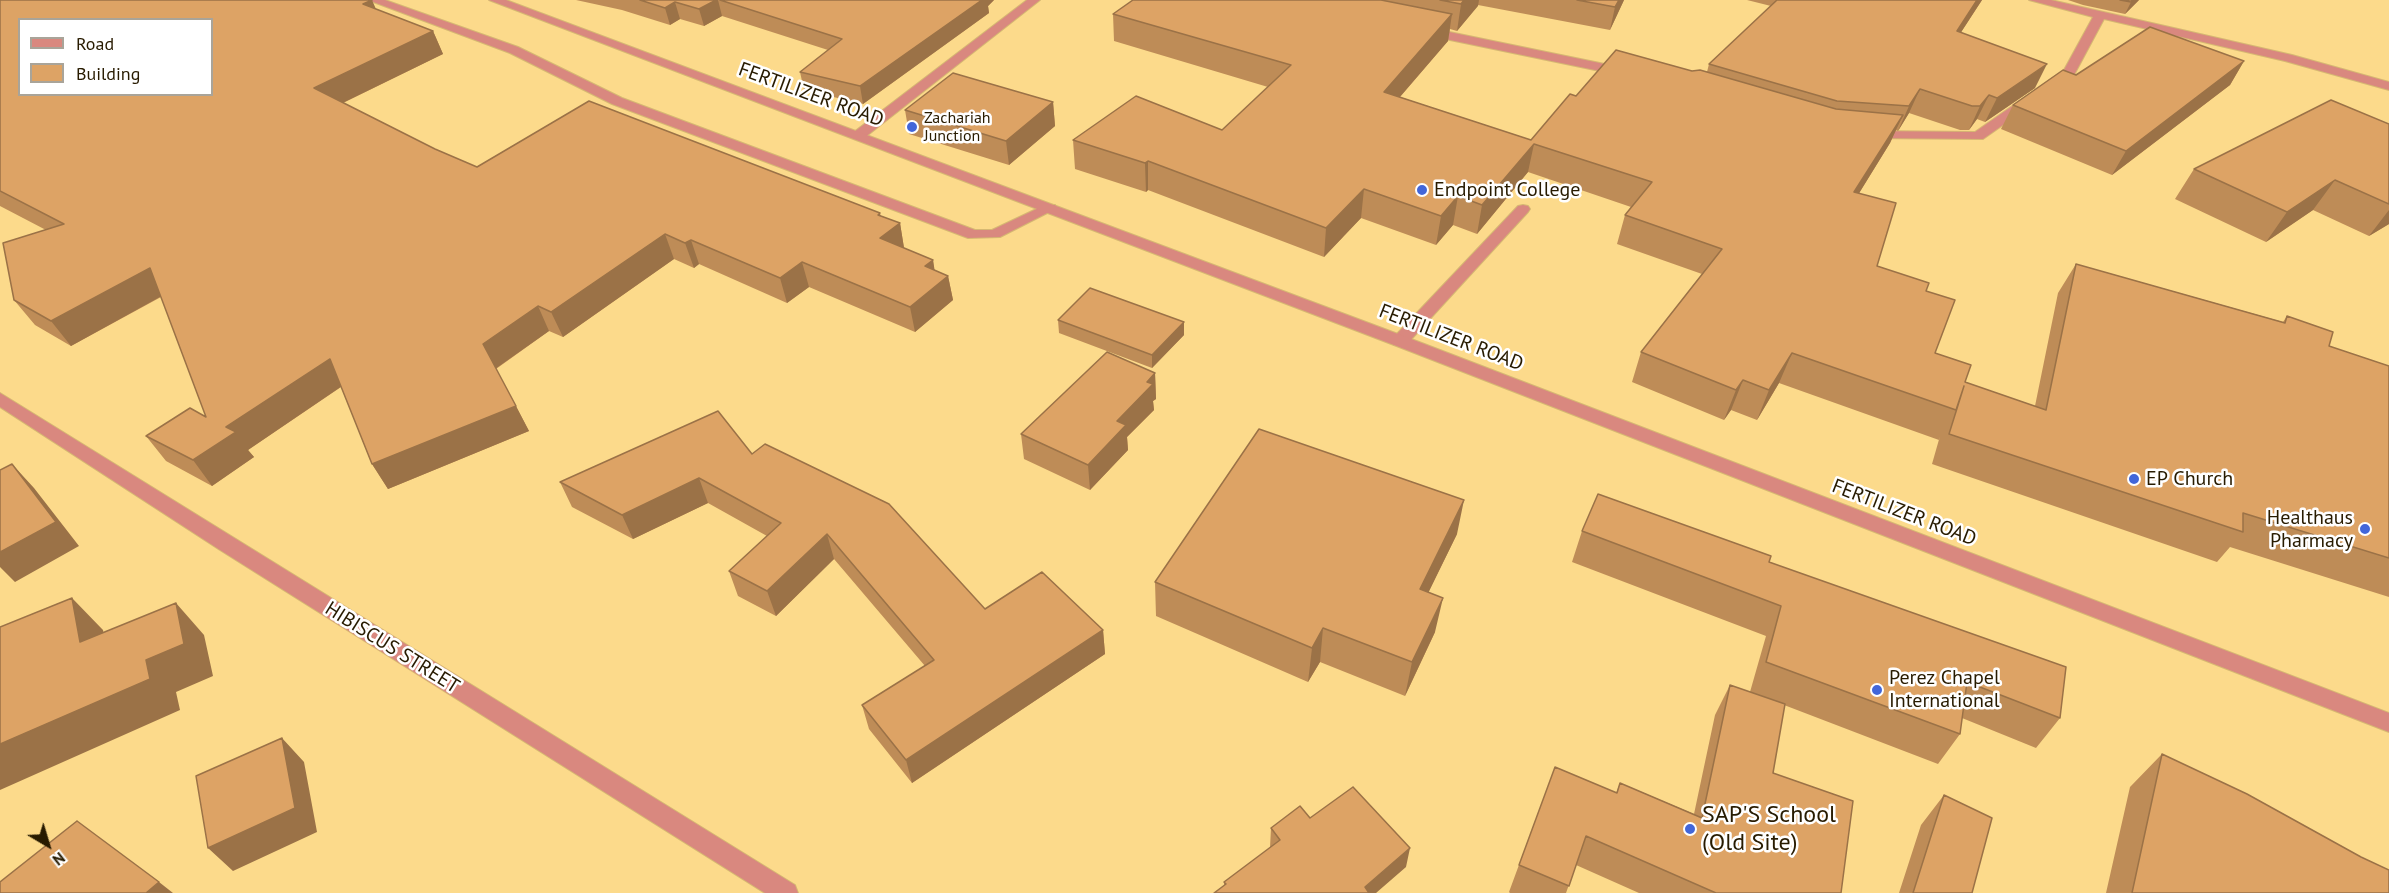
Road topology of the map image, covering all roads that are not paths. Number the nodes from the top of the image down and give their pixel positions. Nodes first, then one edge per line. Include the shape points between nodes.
1 (374, 0) edge
2 (495, 0) edge
3 (1034, 0) edge
4 (2035, 0) edge
5 (2100, 15) junction
6 (1407, 27) edge
7 (1637, 75) edge
8 (2389, 86) edge
9 (1858, 134) edge
10 (859, 135) junction
11 (1050, 208) junction
12 (1522, 208) dead end
13 (1400, 341) junction
14 (0, 399) edge
15 (2389, 723) edge
16 (786, 893) edge

1 - 11 street via 514,50 617,101 973,235 995,234
2 - 10 street, FERTILIZER ROAD
3 - 10 street
4 - 5 street
5 - 8 street via 2288,58
5 - 9 street via 2069,72 1978,136
6 - 7 street
10 - 11 street, FERTILIZER ROAD
11 - 13 street, FERTILIZER ROAD
12 - 13 street
13 - 15 street, FERTILIZER ROAD
14 - 16 street, HIBISCUS STREET via 227,546

